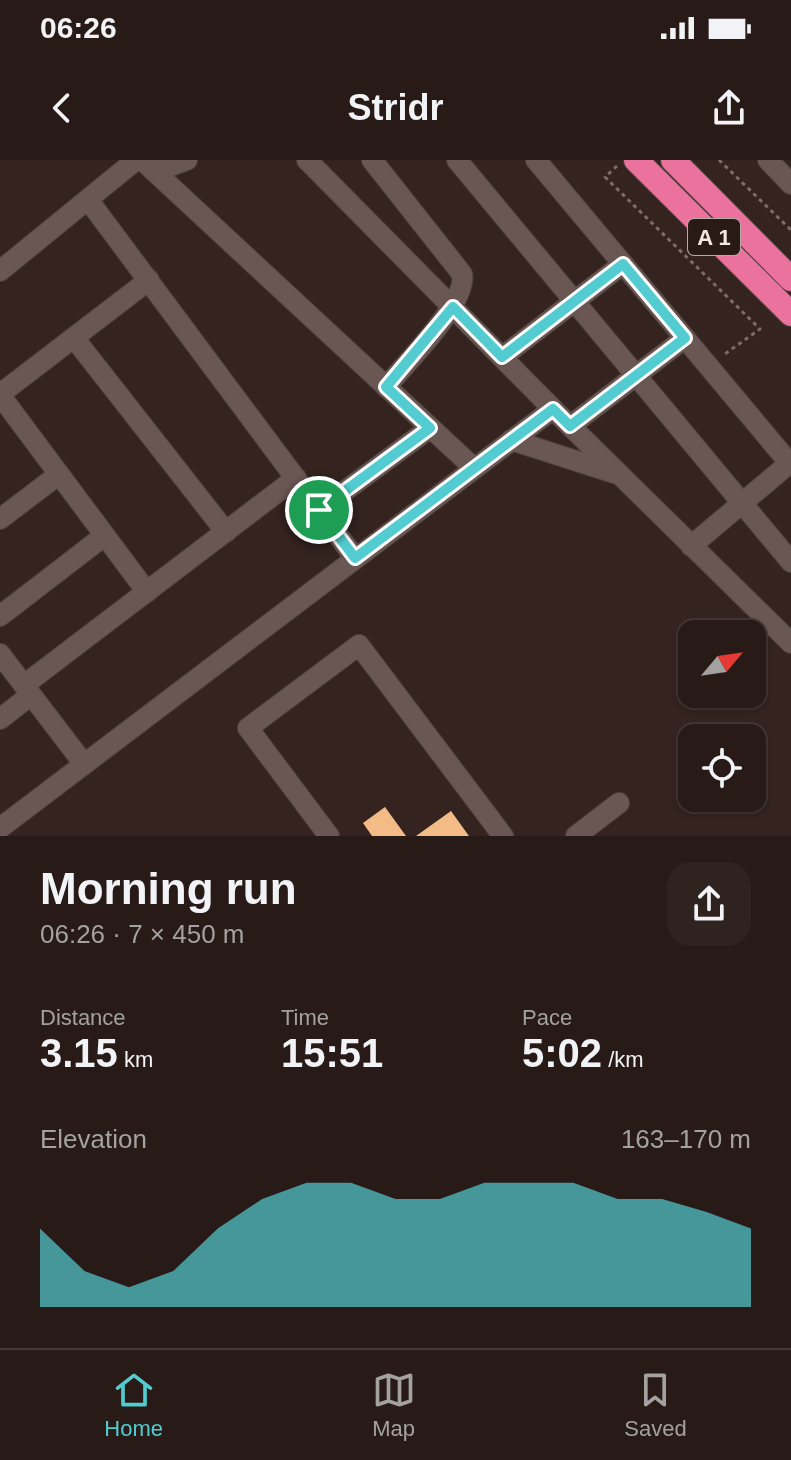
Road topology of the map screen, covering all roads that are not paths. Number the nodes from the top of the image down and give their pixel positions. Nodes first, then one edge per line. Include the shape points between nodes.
1 (187, 160) edge
2 (307, 160) edge
3 (372, 160) edge
4 (457, 160) edge
5 (536, 160) edge
6 (636, 160) edge
7 (673, 160) edge
8 (768, 160) edge
9 (145, 164) edge
10 (791, 184) edge
11 (89, 201) junction
12 (623, 264) junction
13 (0, 271) edge
14 (791, 279) edge
15 (149, 280) junction
16 (574, 301) junction
17 (453, 307) junction
18 (791, 314) edge
19 (74, 338) junction
20 (685, 338) junction
21 (502, 357) junction
22 (636, 376) junction
23 (386, 387) junction
24 (0, 394) edge
25 (553, 409) junction
26 (570, 426) junction
27 (430, 428) junction
28 (511, 440) junction
29 (790, 464) edge
30 (474, 468) junction
31 (618, 474) junction
32 (58, 475) junction
33 (296, 478) junction
34 (743, 504) junction
35 (319, 510) junction
36 (0, 519) edge
37 (226, 532) junction
38 (104, 536) junction
39 (691, 546) junction
40 (355, 558) junction
41 (791, 562) edge
42 (147, 592) junction
43 (0, 616) edge
44 (791, 643) edge
45 (0, 654) edge
46 (28, 690) junction
47 (0, 719) edge
48 (84, 764) junction
49 (619, 803) dead end
50 (0, 828) edge
51 (329, 836) edge
52 (503, 836) edge
53 (576, 836) edge

1 - 9 street
2 - 17 street
3 - 17 street via 462,274 464,282
4 - 16 street
5 - 12 street
6 - 18 highway, A 1
7 - 14 highway, A 1
8 - 10 street
9 - 11 street
9 - 23 street
11 - 13 street
11 - 15 street
12 - 16 street
12 - 20 street
15 - 19 street
15 - 33 street
16 - 21 street
16 - 22 street
17 - 21 street
17 - 23 street
19 - 24 street
19 - 37 street
20 - 22 street
20 - 29 street
21 - 25 street
22 - 26 street
22 - 34 street
23 - 27 street
24 - 32 street
25 - 26 street
25 - 28 street
26 - 31 street
27 - 30 street
27 - 35 street
28 - 30 street
28 - 31 street
29 - 34 street
30 - 40 street
31 - 39 street
32 - 36 street
32 - 38 street
33 - 35 street
33 - 37 street
34 - 39 street
34 - 41 street
35 - 40 street
37 - 42 street
38 - 42 street
38 - 43 street
39 - 44 street
40 - 48 street
42 - 46 street
45 - 46 street
46 - 47 street
46 - 48 street
48 - 50 street
49 - 53 street
51 - 52 street via 248,728 359,645

